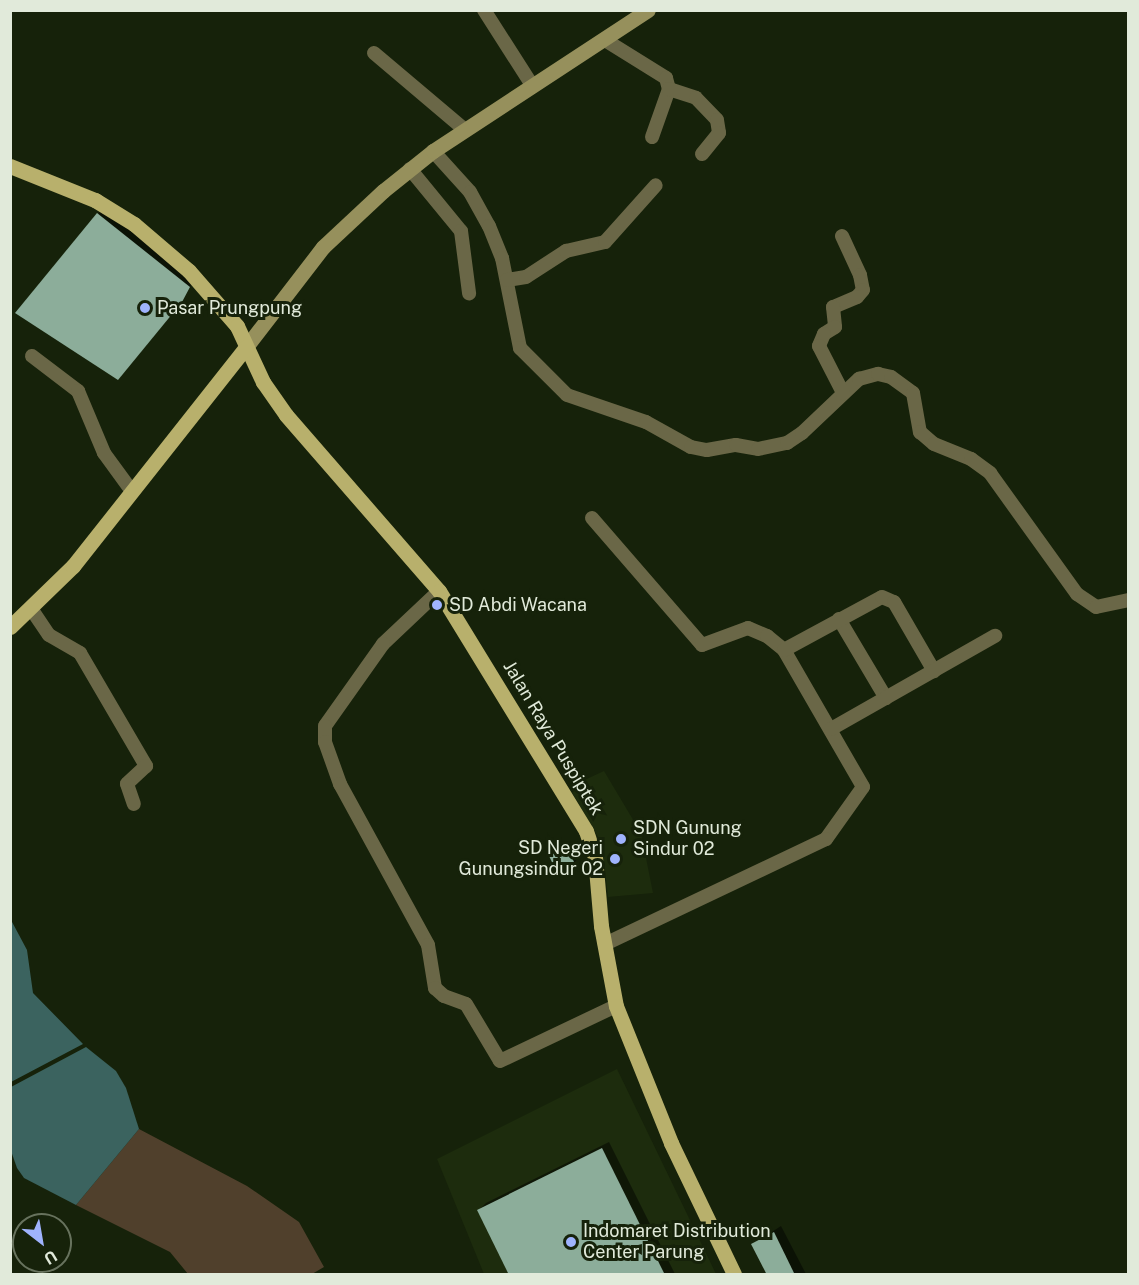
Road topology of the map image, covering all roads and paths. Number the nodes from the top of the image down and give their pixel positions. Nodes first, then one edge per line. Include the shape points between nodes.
1 (484, 10) edge
2 (648, 10) edge
3 (605, 40) junction
4 (374, 53) dead end
5 (532, 85) junction
6 (669, 89) junction
7 (465, 130) junction
8 (652, 137) dead end
9 (433, 152) junction
10 (702, 154) dead end
11 (10, 166) edge
12 (410, 170) junction
13 (656, 185) dead end
14 (842, 236) dead end
15 (507, 280) junction
16 (470, 293) dead end
17 (246, 347) junction
18 (32, 356) dead end
19 (843, 393) junction
20 (131, 490) junction
21 (592, 518) dead end
22 (439, 591) junction
23 (1128, 600) edge
24 (32, 610) junction
25 (839, 619) junction
26 (10, 627) edge
27 (995, 636) dead end
28 (784, 650) junction
29 (934, 671) junction
30 (886, 698) junction
31 (831, 729) junction
32 (134, 804) dead end
33 (605, 944) junction
34 (616, 1006) junction
35 (734, 1275) edge

1 - 5 street
2 - 3 main road
3 - 5 main road
3 - 6 street via 666,78
4 - 7 street
5 - 7 main road
6 - 8 street
6 - 10 street via 696,98 717,120 719,133
7 - 9 main road
9 - 12 main road
9 - 15 street via 470,192 489,226
11 - 17 main road, Jalan Raya Puspiptek via 71,187 134,224 189,271 237,326
12 - 16 street via 460,231
12 - 17 main road via 339,229
13 - 15 street via 605,242 566,251 526,277
14 - 19 street via 860,275 862,290 857,297 833,307 835,327 824,334 819,346
15 - 19 street via 520,348 556,386 581,402 646,422 692,447 771,448 802,433
17 - 20 main road
17 - 22 main road, Jalan Raya Puspiptek via 262,382 286,415
18 - 20 street via 78,390 104,453
19 - 23 street via 868,375 891,377 905,385 916,401 915,417 920,432 934,444 970,459 990,473 1077,594 1096,608
20 - 24 main road via 74,566
21 - 28 street via 702,645 748,628
22 - 33 main road, Jalan Raya Puspiptek via 586,831 595,857
22 - 34 street via 383,644 325,726 325,742 340,784 405,910 428,945 435,988 466,1004 500,1061
24 - 26 main road
24 - 32 street via 49,635 80,653 146,766 127,784
25 - 28 street
25 - 29 street via 875,598 888,597
25 - 30 street
27 - 29 street
28 - 31 street
29 - 30 street
30 - 31 street
31 - 33 street via 863,787 826,839
33 - 34 main road, Jalan Raya Puspiptek
34 - 35 main road, Jalan Raya Puspiptek via 671,1143

